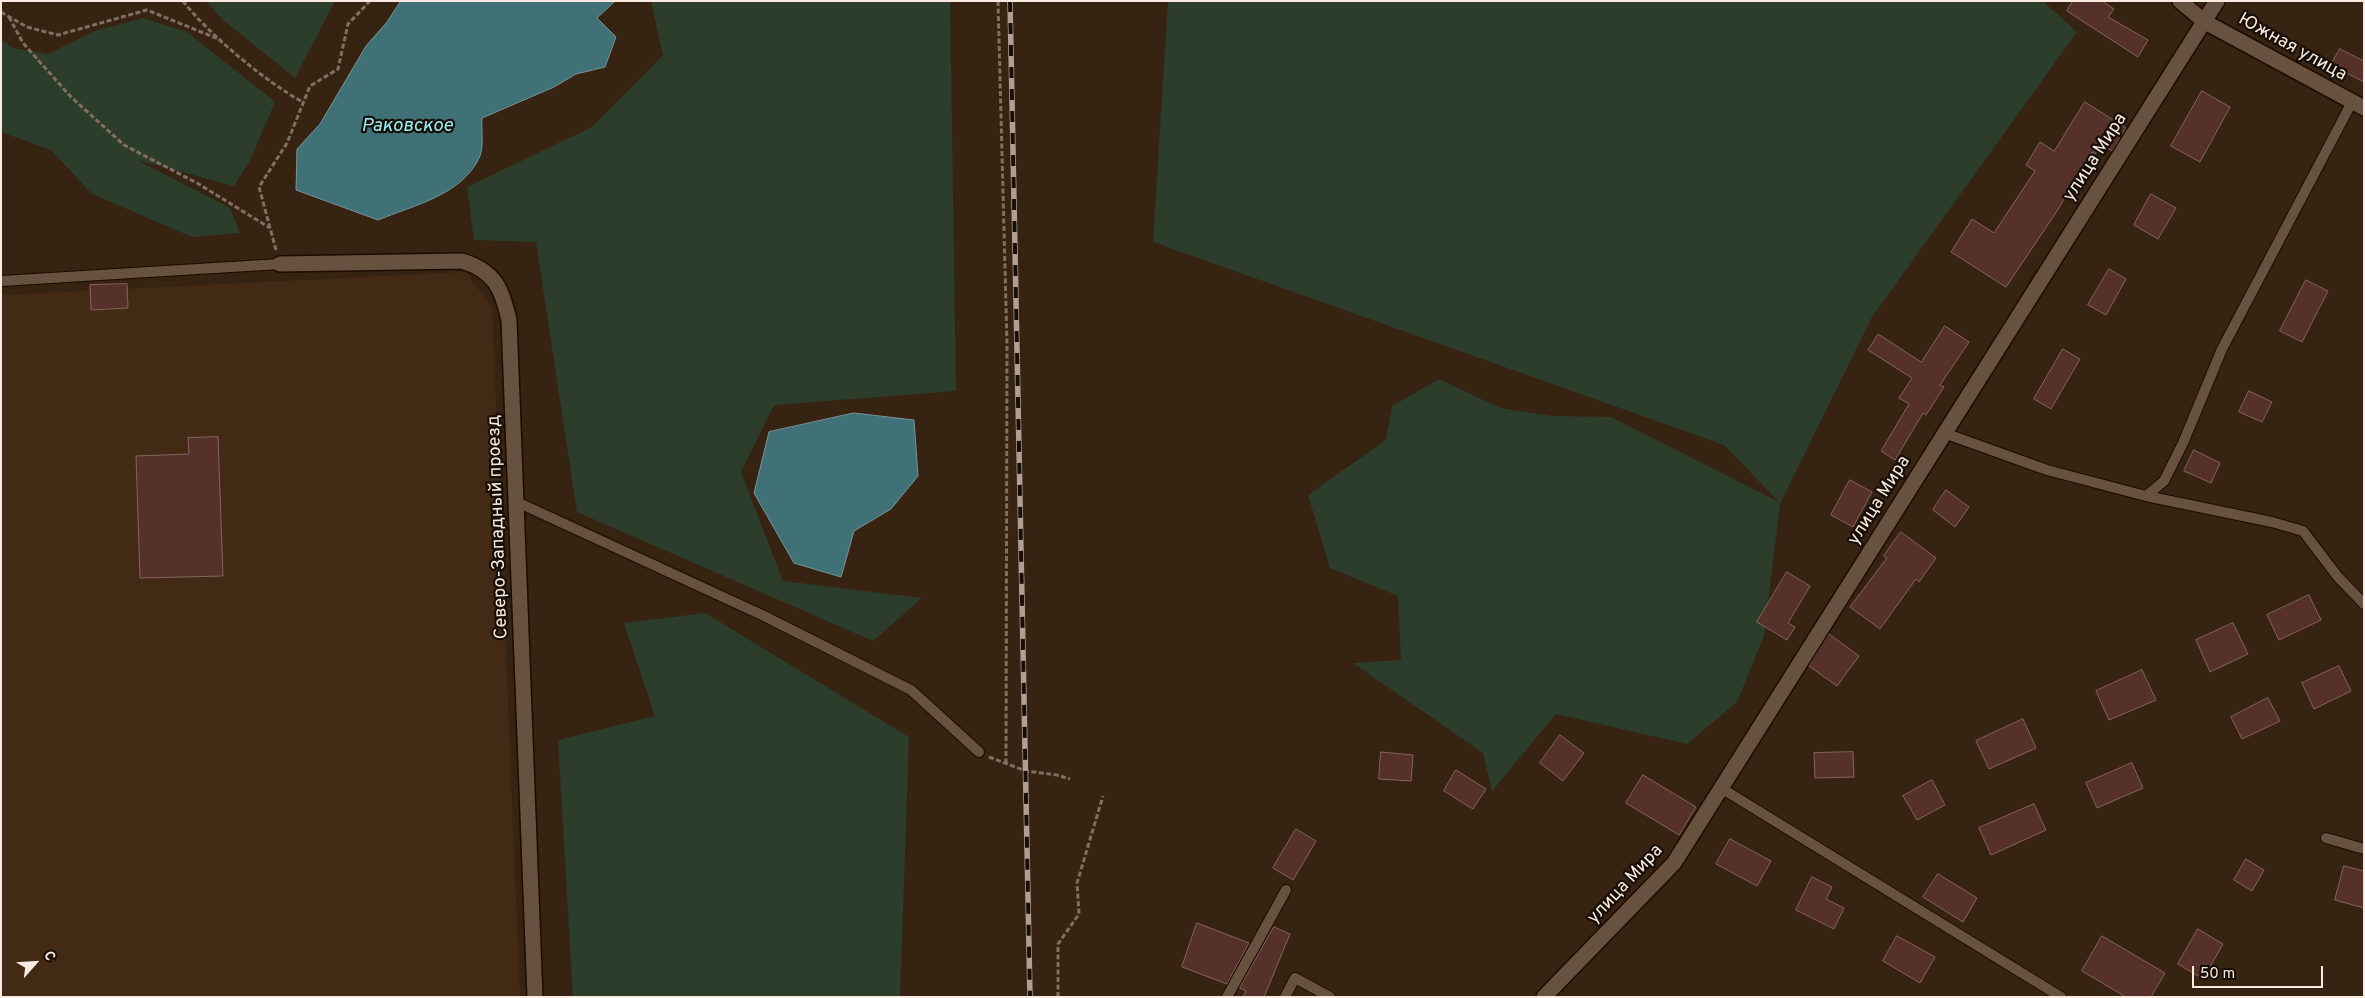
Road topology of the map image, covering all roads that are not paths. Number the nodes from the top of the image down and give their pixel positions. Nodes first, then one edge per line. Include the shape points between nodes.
1 (2180, 1) edge
2 (2217, 1) edge
3 (2205, 22) junction
4 (2358, 105) edge
5 (280, 264) joint
6 (1, 280) edge
7 (1944, 433) junction
8 (2146, 496) junction
9 (517, 502) junction
10 (2364, 604) edge
11 (979, 752) road end
12 (1722, 788) junction
13 (2326, 838) dead end
14 (2364, 849) edge
15 (1286, 890) dead end
16 (535, 997) edge
17 (1227, 997) edge
18 (1285, 997) edge
19 (1330, 997) edge
20 (1544, 997) edge
21 (2061, 997) edge

1 - 3 street, Южная улица
2 - 3 street, улица Мира
3 - 4 street, Южная улица
3 - 7 street, улица Мира
4 - 8 lane via 2222,349 2164,481
5 - 6 lane
5 - 9 street, Северо-Западный проезд via 462,262 479,266 490,275 499,287 509,320
7 - 8 lane via 2047,470
7 - 12 street, улица Мира
8 - 10 lane via 2303,531 2338,577
9 - 11 lane via 762,614 912,690
9 - 16 street, Северо-Западный проезд
12 - 20 street, улица Мира via 1674,863
12 - 21 lane
13 - 14 lane
15 - 17 lane
18 - 19 lane via 1295,978

